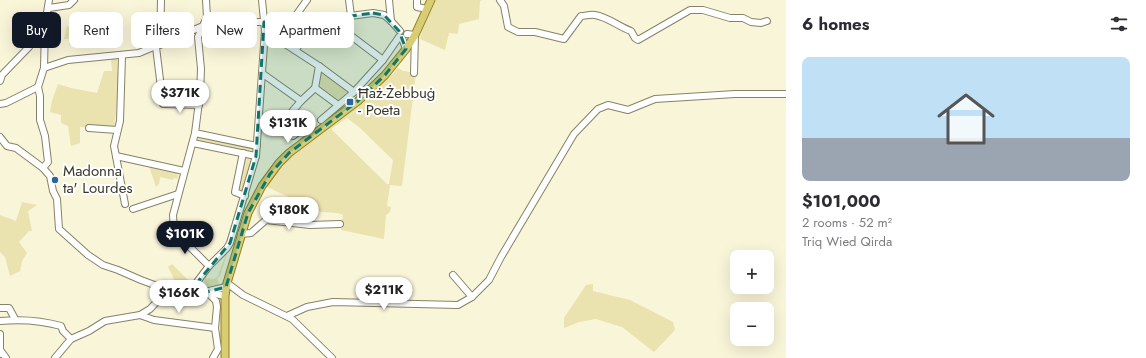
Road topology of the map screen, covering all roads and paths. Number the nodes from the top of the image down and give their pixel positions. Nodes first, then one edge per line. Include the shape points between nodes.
1 (49, 0) edge
2 (74, 0) edge
3 (161, 0) edge
4 (206, 0) edge
5 (262, 0) edge
6 (307, 0) edge
7 (348, 0) edge
8 (389, 0) edge
9 (417, 0) edge
10 (431, 0) edge
11 (500, 0) edge
12 (49, 8) junction
13 (427, 9) junction
14 (48, 12) edge
15 (160, 12) edge
16 (207, 12) edge
17 (298, 12) edge
18 (350, 12) edge
19 (354, 15) edge
20 (391, 20) junction
21 (767, 21) dead end
22 (257, 22) edge
23 (264, 22) junction
24 (202, 28) edge
25 (265, 31) joint
26 (402, 35) junction
27 (415, 36) junction
28 (28, 48) edge
29 (44, 48) edge
30 (153, 48) edge
31 (158, 48) edge
32 (292, 48) edge
33 (295, 50) junction
34 (406, 50) junction
35 (122, 56) junction
36 (383, 60) junction
37 (319, 66) junction
38 (44, 68) junction
39 (414, 73) dead end
40 (263, 74) junction
41 (0, 81) edge
42 (38, 87) junction
43 (315, 88) junction
44 (354, 92) junction
45 (786, 94) edge
46 (301, 101) junction
47 (0, 104) edge
48 (338, 105) junction
49 (199, 106) junction
50 (289, 115) dead end
51 (322, 120) dead end
52 (89, 128) dead end
53 (117, 130) junction
54 (195, 133) junction
55 (0, 137) edge
56 (193, 143) junction
57 (257, 146) junction
58 (243, 153) junction
59 (116, 156) junction
60 (256, 156) junction
61 (43, 168) junction
62 (184, 171) junction
63 (178, 194) junction
64 (245, 196) junction
65 (126, 204) dead end
66 (133, 209) dead end
67 (340, 224) dead end
68 (241, 234) junction
69 (209, 266) junction
70 (453, 274) dead end
71 (227, 285) junction
72 (168, 290) junction
73 (191, 290) junction
74 (207, 292) junction
75 (225, 296) junction
76 (472, 297) junction
77 (0, 308) edge
78 (140, 315) junction
79 (290, 318) junction
80 (15, 319) junction
81 (0, 321) edge
82 (215, 328) junction
83 (0, 334) edge
84 (72, 338) junction
85 (0, 352) edge
86 (6, 358) edge
87 (55, 358) edge
88 (213, 358) edge
89 (225, 358) edge
90 (332, 358) edge

1 - 12 street
2 - 12 street via 70,5
3 - 15 street
4 - 16 street
5 - 23 street
6 - 17 street
7 - 18 street
8 - 20 street
9 - 13 street via 418,6
10 - 13 main road
11 - 21 street via 504,6 508,27 518,32 535,32 564,39 581,16 594,15 617,24 631,31 638,40 690,10 703,10 761,23
12 - 14 street
13 - 27 main road
19 - 20 street via 373,13 384,15
20 - 26 street
22 - 23 street
23 - 25 street
24 - 49 street via 198,37 201,69
25 - 40 street
26 - 27 street
26 - 34 street
26 - 36 street
27 - 34 main road
27 - 39 street
28 - 41 street via 2,75
29 - 38 street
30 - 35 street
31 - 49 street via 162,104
32 - 33 street
33 - 36 street via 313,29 338,26
33 - 37 street
34 - 68 main road via 365,95 279,163 254,199
35 - 38 street via 68,60
35 - 53 street via 120,120
36 - 44 street
37 - 43 street
37 - 44 street
38 - 42 street
40 - 46 street
40 - 57 street
42 - 47 street
42 - 61 street via 40,120 46,136 48,162
43 - 46 street
43 - 48 street
44 - 48 street
45 - 76 street via 655,99 628,110 608,105 598,108 574,134 489,280
46 - 50 street
48 - 51 street
49 - 54 street
52 - 53 street
53 - 59 street via 114,146
54 - 56 street
54 - 57 street
55 - 61 street via 7,146 16,148
56 - 58 street
56 - 62 street
57 - 60 street
58 - 60 street
58 - 64 street via 235,192
59 - 62 street
59 - 65 street
60 - 64 street
61 - 72 street via 50,176 52,191 57,199 59,230 103,265
62 - 63 street
63 - 66 street
63 - 69 street via 173,215 174,231
64 - 69 street via 230,243
67 - 68 street via 310,225 266,220 251,233
68 - 71 main road
69 - 73 street
70 - 76 street
71 - 74 street
71 - 75 main road
71 - 79 street
72 - 73 street
72 - 78 street via 150,309
73 - 74 street
74 - 75 street
74 - 82 street via 216,301
75 - 89 main road
76 - 79 street via 458,305 333,302 307,307
77 - 80 street via 9,308
78 - 82 street via 154,320
78 - 84 street via 105,321
79 - 90 street
80 - 81 street
80 - 84 street via 61,326 62,331
82 - 88 street via 218,349
83 - 85 street
84 - 87 street
85 - 86 street

